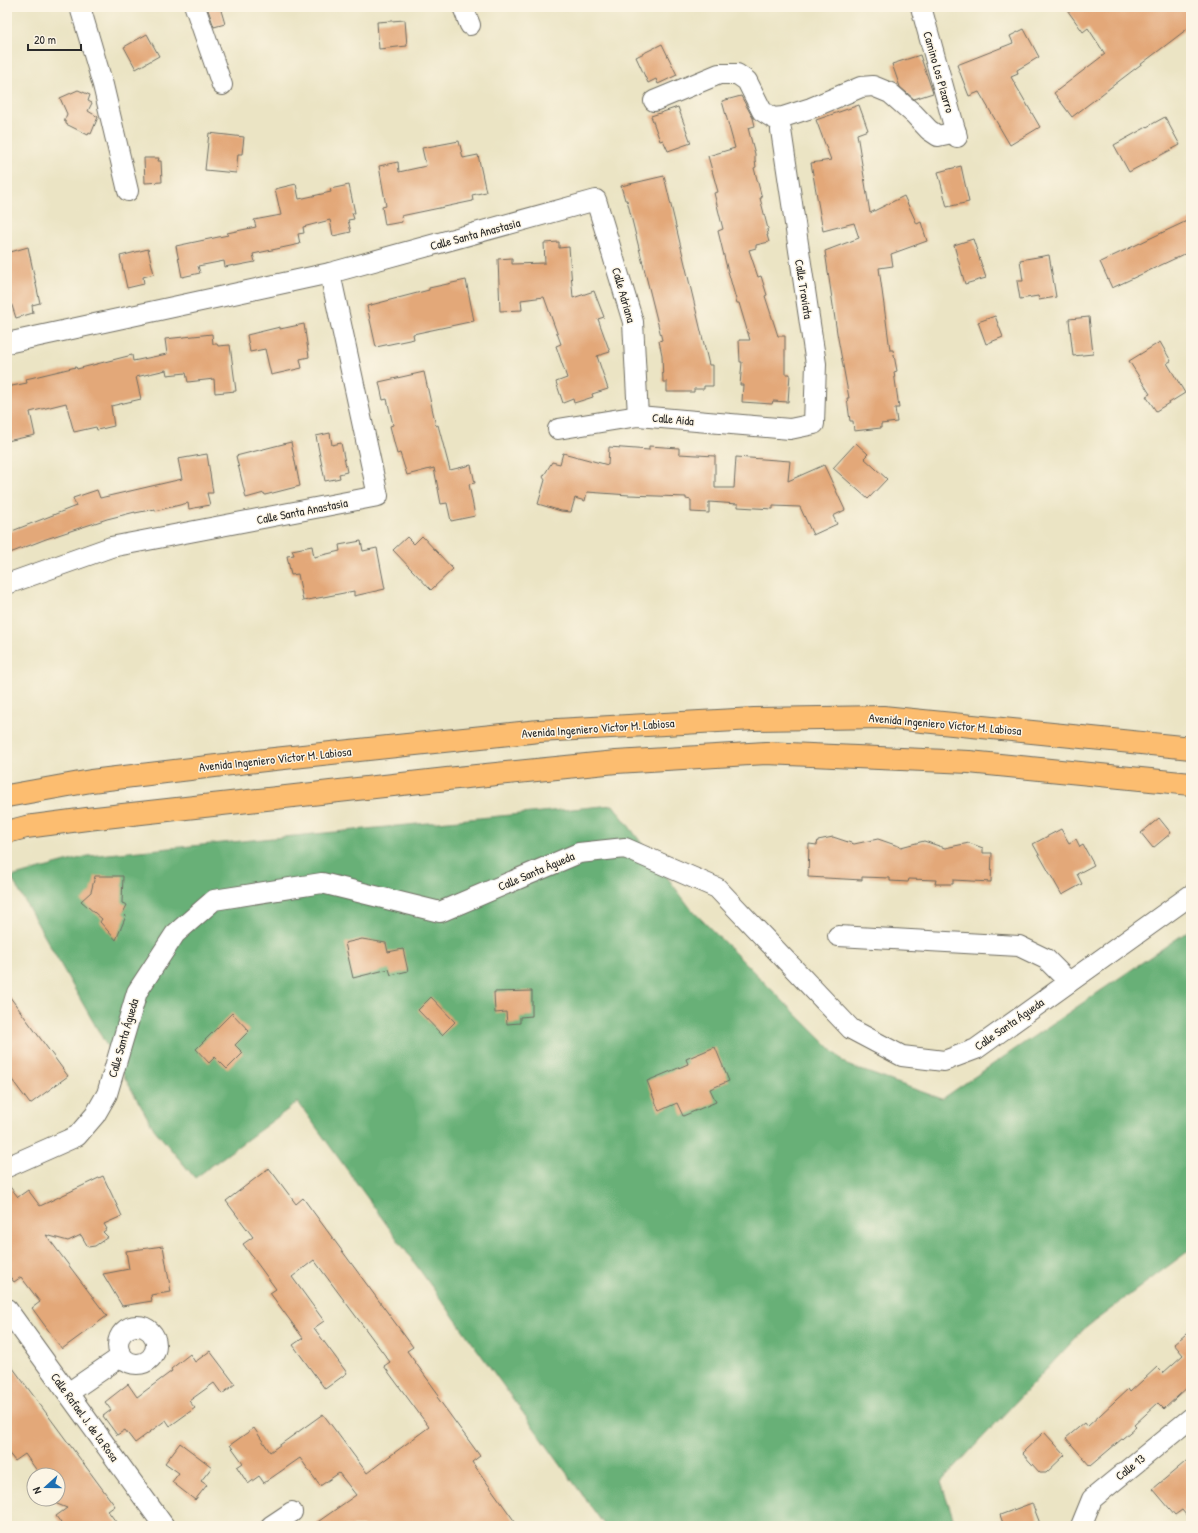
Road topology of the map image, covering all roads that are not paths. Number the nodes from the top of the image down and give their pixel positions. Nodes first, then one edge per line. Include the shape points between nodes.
1 (80, 7) edge
2 (195, 7) edge
3 (463, 7) edge
4 (921, 7) edge
5 (470, 25) dead end
6 (222, 85) dead end
7 (654, 101) dead end
8 (781, 130) dead end
9 (128, 191) dead end
10 (596, 200) joint
11 (330, 273) junction
12 (7, 343) edge
13 (638, 416) junction
14 (558, 429) dead end
15 (790, 429) joint
16 (7, 584) edge
17 (1191, 748) edge
18 (1191, 784) edge
19 (7, 796) edge
20 (7, 832) edge
21 (1191, 895) edge
22 (838, 936) dead end
23 (1069, 982) junction
24 (7, 1168) edge
25 (7, 1308) edge
26 (122, 1356) dead end
27 (68, 1393) junction
28 (1191, 1418) edge
29 (292, 1512) dead end
30 (164, 1526) edge
31 (271, 1526) edge
32 (1081, 1526) edge

1 - 9 street via 103,85
2 - 6 street
3 - 5 street
4 - 7 street, Camino Los Pizarro via 957,134 938,136 890,93 873,86 861,87 811,108 773,118 762,111 747,81 737,74 720,74
8 - 15 street, Calle Traviata via 816,364 814,424
10 - 11 street, Calle Santa Anastasia
10 - 13 street, Calle Adriana via 633,322
11 - 12 street, Calle Santa Anastasia
11 - 16 street, Calle Santa Anastasia via 378,496 111,547
13 - 14 street, Calle Aida
13 - 15 street, Calle Aida
17 - 19 main road, Avenida Ingeniero Víctor M. Labiosa via 884,717 746,719 507,734 91,781
18 - 20 main road via 970,762 766,753 616,762 439,780 87,818
21 - 23 street, Calle Santa Águeda
22 - 23 street via 1019,946 1046,959
23 - 24 street, Calle Santa Águeda via 976,1049 944,1061 902,1056 850,1029 717,888 625,848 579,853 440,912 322,883 214,900 175,934 137,992 107,1094 95,1115 76,1136
25 - 27 street, Calle Rafael J. de la Rosa
26 - 27 street
27 - 30 street, Calle Rafael J. de la Rosa
28 - 32 street, Calle 13 via 1092,1499
29 - 31 street

